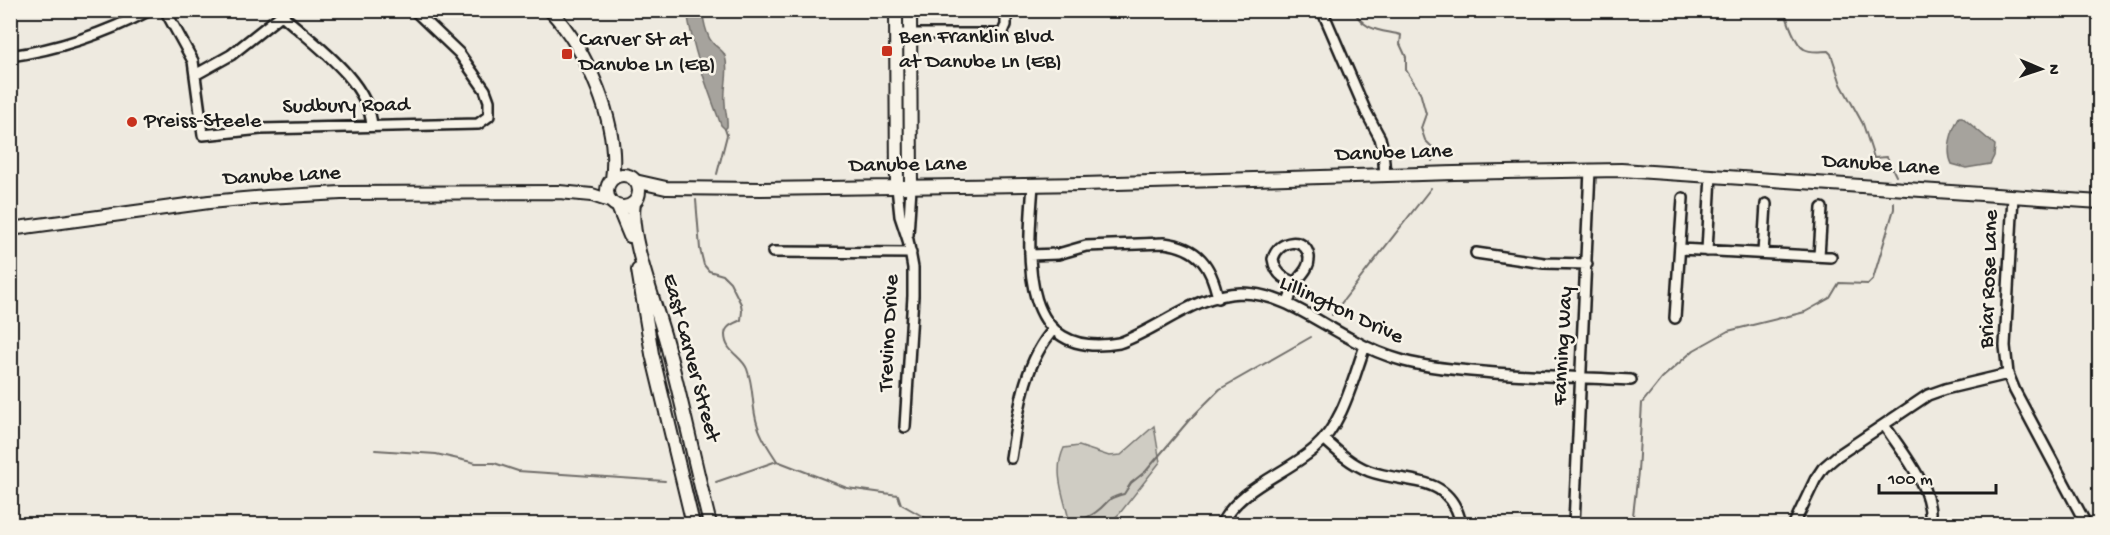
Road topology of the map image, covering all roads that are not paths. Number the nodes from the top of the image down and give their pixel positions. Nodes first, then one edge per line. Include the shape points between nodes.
1 (150, 10) edge
2 (165, 10) edge
3 (414, 10) edge
4 (550, 10) edge
5 (896, 10) edge
6 (910, 10) edge
7 (1006, 10) edge
8 (1322, 10) edge
9 (284, 13) edge
10 (910, 33) junction
11 (896, 34) junction
12 (10, 56) edge
13 (195, 75) junction
14 (372, 126) junction
15 (611, 139) junction
16 (1590, 170) junction
17 (1711, 175) junction
18 (1385, 176) junction
19 (633, 179) junction
20 (610, 181) junction
21 (1033, 185) junction
22 (897, 187) junction
23 (911, 187) junction
24 (688, 190) junction
25 (559, 192) junction
26 (2013, 196) junction
27 (1683, 198) dead end
28 (636, 201) junction
29 (2100, 201) edge
30 (614, 204) junction
31 (1766, 204) dead end
32 (1822, 208) dead end
33 (10, 229) edge
34 (908, 240) junction
35 (1680, 249) junction
36 (1707, 251) junction
37 (773, 252) dead end
38 (910, 253) junction
39 (1476, 253) dead end
40 (1763, 253) junction
41 (1030, 255) junction
42 (1819, 256) junction
43 (1831, 257) dead end
44 (1587, 264) junction
45 (1294, 282) junction
46 (1218, 297) junction
47 (1288, 304) junction
48 (1675, 318) dead end
49 (1054, 329) junction
50 (1365, 346) junction
51 (2008, 374) junction
52 (1582, 378) junction
53 (1631, 380) dead end
54 (1884, 425) junction
55 (905, 427) dead end
56 (1324, 439) junction
57 (1011, 458) dead end
58 (693, 525) edge
59 (710, 525) edge
60 (1221, 525) edge
61 (1461, 525) edge
62 (1574, 525) edge
63 (1794, 525) edge
64 (1930, 525) edge
65 (2086, 525) edge

1 - 12 street via 96,36
2 - 13 street via 189,54
3 - 14 street, Sudbury Road via 459,53 485,90 489,116 470,125
4 - 15 street via 574,41 588,68
5 - 11 street
6 - 10 street
7 - 10 street via 1006,25 999,34
8 - 18 street via 1380,138
9 - 13 street via 231,55
9 - 14 street via 352,81 370,108
10 - 11 street
10 - 23 street
11 - 22 street
13 - 14 street, Sudbury Road via 203,135
15 - 19 street
15 - 20 street
16 - 17 street, Danube Lane
16 - 18 street, Danube Lane
16 - 44 street, Fanning Way
17 - 26 street, Danube Lane
17 - 36 street
18 - 21 street, Danube Lane
19 - 20 street via 621,175
19 - 24 street, Danube Lane via 653,187
19 - 28 street via 639,189
20 - 25 street, Danube Lane via 593,188
20 - 30 street via 607,192
21 - 23 street, Danube Lane
21 - 41 street, Lillington Drive
22 - 23 street, Danube Lane
22 - 24 street, Danube Lane
22 - 34 street, Trevino Drive
23 - 34 street, Trevino Drive
24 - 28 street, Danube Lane via 662,192
25 - 30 street, Danube Lane via 592,195
25 - 33 street, Danube Lane via 267,197
26 - 29 street, Danube Lane
26 - 51 street, Briar Rose Lane via 2005,346
27 - 35 street
28 - 30 street via 627,207
28 - 59 street, East Carver Street via 636,232 667,342
30 - 58 street, East Carver Street via 628,231 638,268 652,354
31 - 40 street
32 - 42 street
34 - 38 street, Trevino Drive
35 - 36 street
35 - 48 street
36 - 40 street
37 - 38 street
38 - 55 street, Trevino Drive via 913,296
39 - 44 street
40 - 42 street
41 - 46 street via 1058,254 1086,246 1176,244 1200,257
41 - 49 street, Lillington Drive via 1035,300
42 - 43 street
44 - 52 street, Fanning Way
45 - 45 street via 1281,276 1274,266 1275,253 1285,243 1299,243 1309,256 1306,269
45 - 47 street
46 - 47 street, Lillington Drive via 1253,294
46 - 49 street, Lillington Drive via 1119,343 1078,342
47 - 50 street, Lillington Drive
49 - 57 street via 1038,351 1028,377
50 - 52 street, Lillington Drive via 1403,361 1438,368
50 - 56 street via 1346,400
51 - 54 street via 1928,395
51 - 65 street, Briar Rose Lane
52 - 53 street, Lillington Drive
52 - 62 street, Fanning Way
54 - 63 street via 1823,468
54 - 64 street via 1925,492
56 - 60 street via 1300,460 1240,498
56 - 61 street via 1365,469 1419,480 1441,491 1454,502

